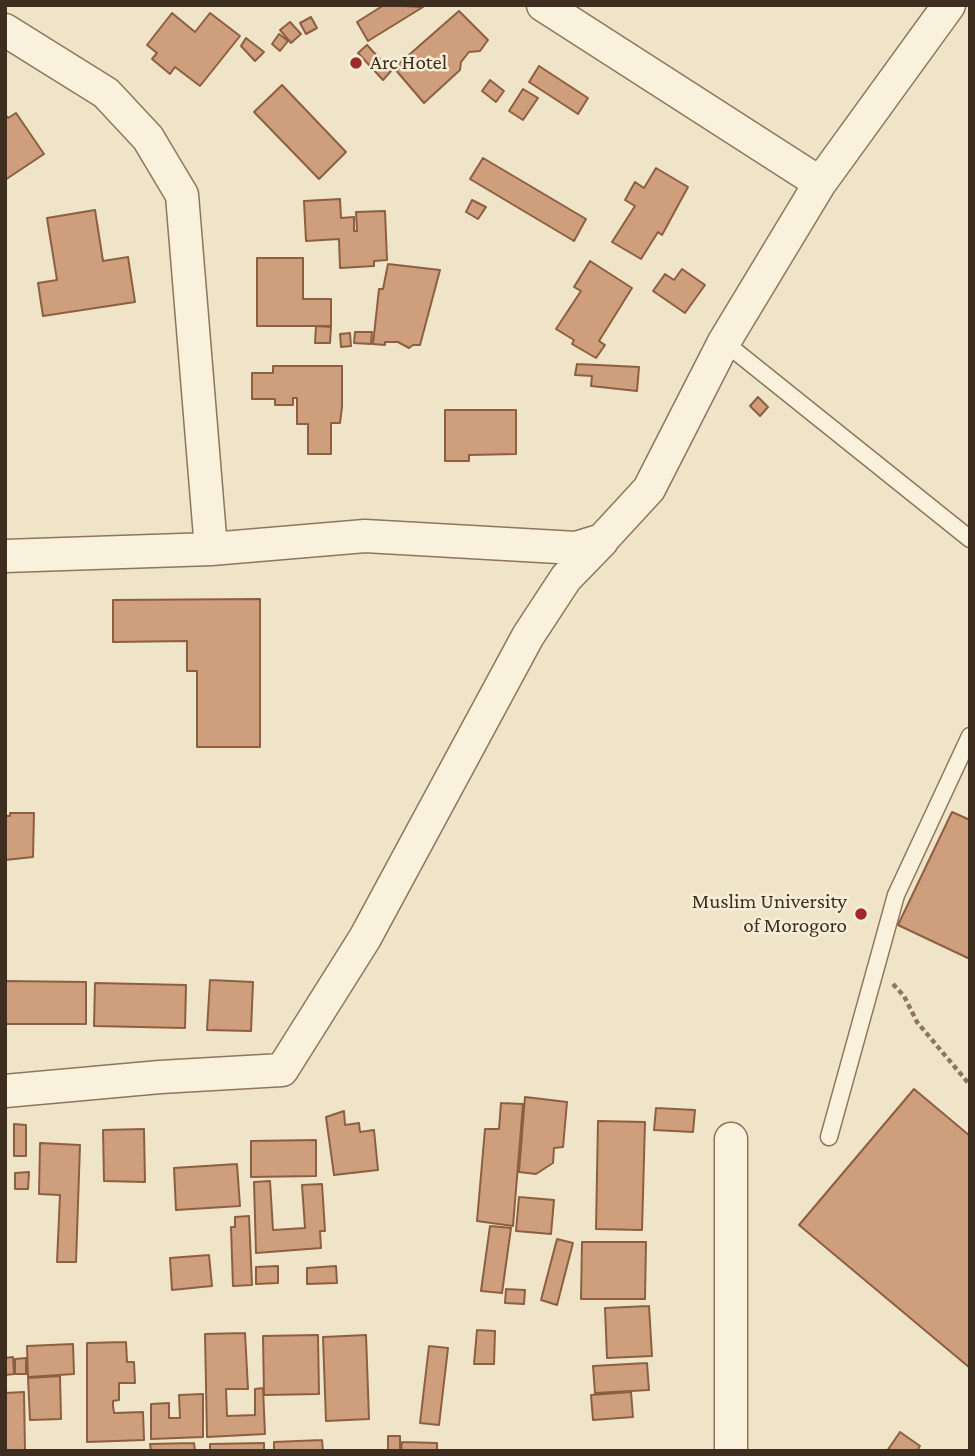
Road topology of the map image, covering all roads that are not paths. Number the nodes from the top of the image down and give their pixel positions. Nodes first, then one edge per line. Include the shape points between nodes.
1 (543, 5) edge
2 (950, 5) edge
3 (5, 30) edge
4 (820, 183) junction
5 (724, 342) junction
6 (970, 539) edge
7 (602, 540) junction
8 (211, 549) junction
9 (5, 556) edge
10 (970, 736) edge
11 (5, 1091) edge
12 (828, 1137) dead end
13 (731, 1139) dead end
14 (731, 1451) edge

1 - 4 street
2 - 4 street
3 - 8 street via 106,93 148,138 182,195
4 - 5 street
5 - 6 lane
5 - 7 street via 649,489
7 - 8 street via 576,548 365,536
7 - 11 street via 566,578 528,636 365,938 282,1070
8 - 9 street
10 - 12 lane via 896,895
13 - 14 street

